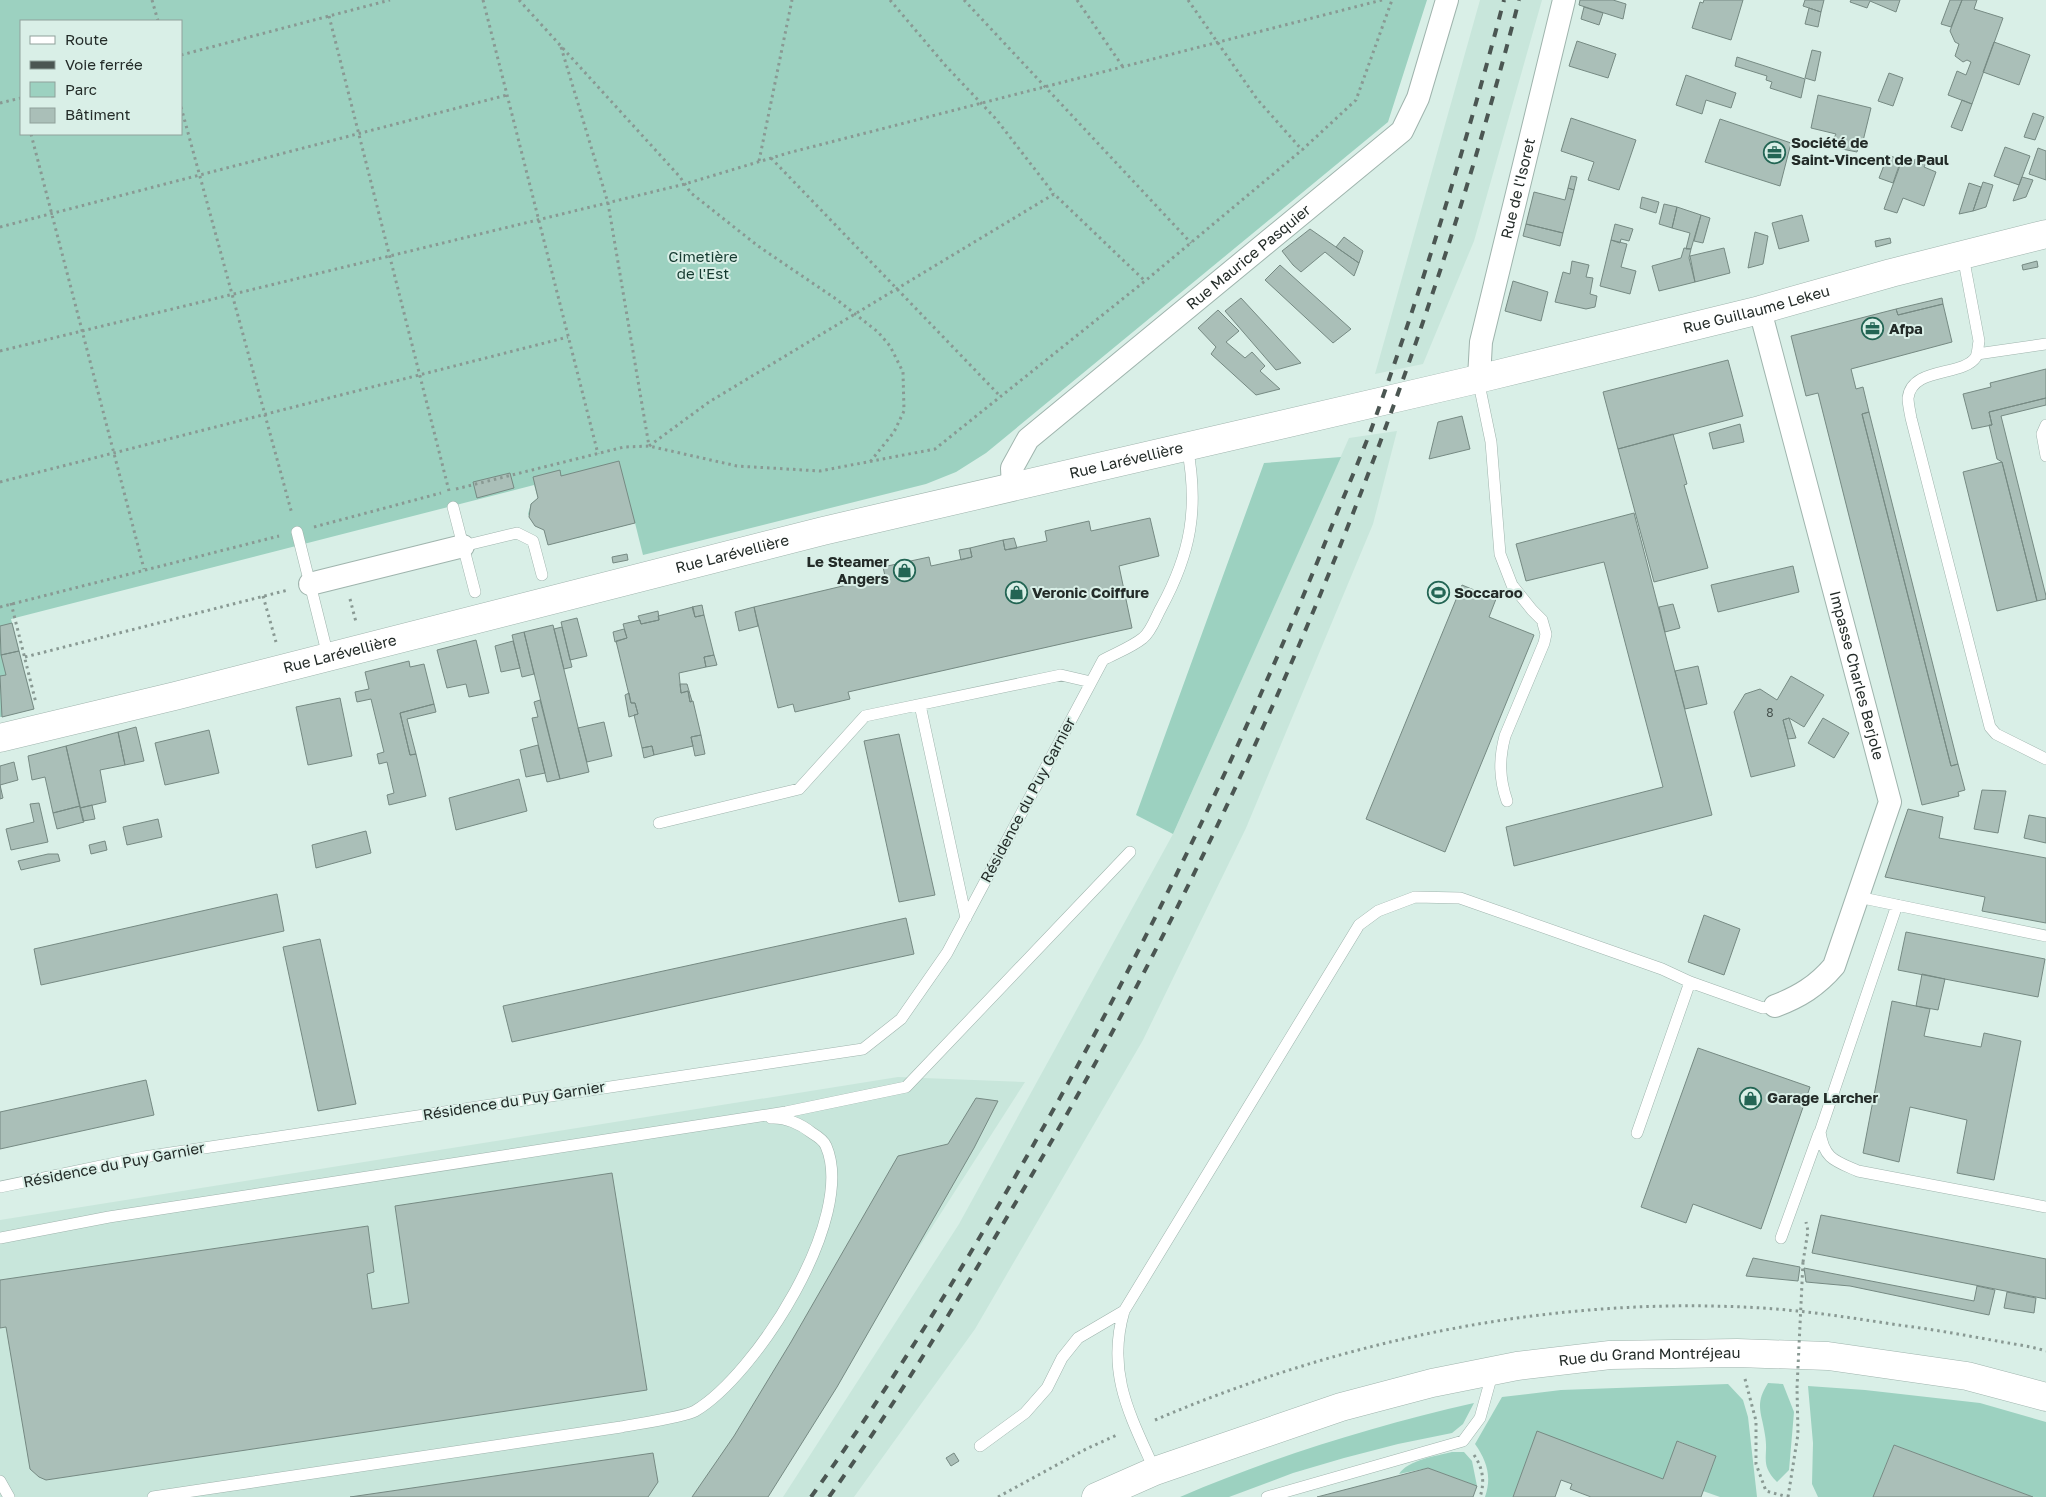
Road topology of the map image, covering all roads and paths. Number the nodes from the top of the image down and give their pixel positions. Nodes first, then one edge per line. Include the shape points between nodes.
1 (152, 0) edge
2 (390, 0) edge
3 (483, 0) edge
4 (519, 0) edge
5 (792, 0) edge
6 (890, 0) edge
7 (964, 0) edge
8 (1077, 0) edge
9 (1188, 0) edge
10 (1382, 0) edge
11 (1392, 0) edge
12 (1447, 0) edge
13 (1564, 0) edge
14 (1370, 2) edge
15 (328, 16) junction
16 (158, 20) edge
17 (1218, 42) junction
18 (561, 47) junction
19 (182, 55) edge
20 (1123, 67) junction
21 (1045, 86) junction
22 (507, 95) junction
23 (20, 98) edge
24 (0, 103) edge
25 (981, 103) junction
26 (182, 111) edge
27 (358, 134) junction
28 (31, 135) edge
29 (1302, 150) junction
30 (770, 158) junction
31 (759, 162) junction
32 (200, 175) junction
33 (685, 184) junction
34 (1054, 194) junction
35 (608, 203) junction
36 (52, 213) junction
37 (538, 220) junction
38 (0, 227) edge
39 (2046, 234) edge
40 (1192, 243) junction
41 (389, 256) junction
42 (1963, 256) junction
43 (1145, 281) junction
44 (897, 290) junction
45 (232, 294) junction
46 (1760, 310) junction
47 (855, 314) junction
48 (82, 331) junction
49 (568, 338) junction
50 (2046, 344) edge
51 (0, 351) edge
52 (1977, 354) junction
53 (419, 375) junction
54 (1474, 379) junction
55 (1001, 397) junction
56 (265, 416) junction
57 (2046, 425) edge
58 (1187, 446) junction
59 (114, 453) junction
60 (598, 454) dead end
61 (2046, 456) edge
62 (0, 482) edge
63 (1012, 488) junction
64 (453, 507) joint
65 (297, 532) joint
66 (463, 546) junction
67 (144, 569) dead end
68 (542, 575) dead end
69 (310, 584) junction
70 (476, 592) dead end
71 (263, 596) junction
72 (11, 604) dead end
73 (276, 643) dead end
74 (328, 656) junction
75 (24, 657) junction
76 (1091, 682) junction
77 (37, 705) dead end
78 (920, 705) junction
79 (0, 738) edge
80 (2046, 759) edge
81 (1507, 801) dead end
82 (659, 823) dead end
83 (1130, 852) dead end
84 (1858, 897) junction
85 (1897, 905) junction
86 (966, 918) junction
87 (2046, 936) edge
88 (1690, 982) junction
89 (1775, 1006) joint
90 (692, 1126) junction
91 (1820, 1132) junction
92 (1637, 1133) dead end
93 (0, 1187) edge
94 (2046, 1206) edge
95 (1808, 1231) dead end
96 (0, 1238) edge
97 (1781, 1238) dead end
98 (1124, 1311) junction
99 (1493, 1371) junction
100 (1744, 1376) dead end
101 (2046, 1397) edge
102 (1258, 1434) junction
103 (1117, 1436) dead end
104 (1463, 1440) junction
105 (980, 1446) dead end
106 (1155, 1471) junction
107 (0, 1481) edge
108 (9, 1497) edge
109 (153, 1497) edge
110 (998, 1497) edge
111 (1096, 1497) edge
112 (1131, 1497) edge
113 (1267, 1497) edge
114 (1480, 1497) edge
115 (1788, 1497) edge

1 - 16 path
2 - 15 path
3 - 22 path
4 - 18 path
5 - 31 path
6 - 25 path
7 - 21 path
8 - 20 path
9 - 17 path
10 - 14 path
11 - 29 path via 1356,100
12 - 63 street, Rue Maurice Pasquier via 1418,98 1402,131 1028,440 1012,468
13 - 54 street, Rue de l'Isoret
14 - 17 path
15 - 19 path
15 - 27 path
17 - 20 path
17 - 29 path via 1257,99
18 - 33 path
18 - 35 path
20 - 21 path
21 - 25 path
21 - 40 path
22 - 27 path
22 - 37 path
23 - 24 path
25 - 30 path
25 - 34 path
26 - 32 path
27 - 32 path
27 - 41 path
28 - 36 path
29 - 40 path
30 - 31 path
30 - 44 path
31 - 33 path
32 - 36 path
32 - 45 path
33 - 35 path
33 - 47 path via 691,193 758,246
34 - 43 path
34 - 44 path
35 - 37 path
35 - 47 path via 649,446 709,402
36 - 38 path
36 - 48 path
37 - 41 path
37 - 49 path
39 - 42 street, Rue Guillaume Lekeu
40 - 43 path
41 - 45 path
41 - 53 path
42 - 46 street, Rue Guillaume Lekeu
42 - 52 lane via 1979,341
43 - 55 path
44 - 47 path
44 - 55 path
45 - 48 path
45 - 56 path
46 - 54 street, Rue Guillaume Lekeu
46 - 84 street, Impasse Charles Berjole via 1890,802
47 - 55 path via 890,346 903,372 905,388 904,411 894,432 870,462 935,449
48 - 51 path
48 - 59 path
49 - 53 path
49 - 60 path
50 - 52 lane
52 - 80 lane via 1968,364 1930,376 1913,386 1908,398 1911,418 1990,727 1996,734
53 - 56 path
53 - 64 path
54 - 58 street, Rue Larévellière
54 - 81 lane via 1491,442 1500,554 1512,585 1542,620 1546,634 1501,750 1500,777
56 - 59 path
56 - 65 path
57 - 61 lane via 2042,434
58 - 63 street, Rue Larévellière
58 - 76 lane, Résidence du Puy Garnier via 1193,507 1188,542 1177,579 1145,637 1103,660
59 - 62 path
59 - 67 path
63 - 74 street, Rue Larévellière via 823,531
64 - 66 lane
65 - 69 lane
66 - 68 lane via 517,533 533,541
66 - 69 street
66 - 70 lane
69 - 71 path
69 - 74 lane
71 - 73 path
71 - 75 path
72 - 75 path
74 - 79 street, Rue Larévellière
75 - 77 path
76 - 78 lane via 1061,675
76 - 86 lane, Résidence du Puy Garnier
78 - 82 lane via 865,716 799,788
78 - 86 lane, Résidence du Puy Garnier
83 - 90 lane via 906,1088 786,1112
84 - 85 lane
84 - 89 street, Impasse Charles Berjole via 1834,966 1822,980 1799,997
85 - 87 lane
85 - 91 lane
86 - 93 lane, Résidence du Puy Garnier via 947,953 901,1019 863,1049 144,1157
88 - 89 lane via 1763,1008
88 - 92 lane
88 - 98 lane via 1662,969 1460,898 1415,897 1378,911 1359,925
90 - 96 lane via 109,1217
90 - 109 lane via 779,1117 796,1123 826,1144 833,1177 824,1227 796,1291 743,1370 694,1412 621,1427
91 - 94 lane via 1822,1146 1832,1159 1858,1171
91 - 97 lane
95 - 115 path, bridge via 1802,1262 1798,1434
98 - 105 lane via 1078,1338 1062,1358 1047,1388 1025,1414
98 - 106 lane via 1116,1353 1120,1381 1125,1402
99 - 101 street, Rue du Grand Montréjeau via 1610,1355 1737,1353 1828,1356 1967,1376
99 - 102 street, Rue du Grand Montréjeau via 1341,1407
99 - 104 lane via 1480,1418
100 - 115 path via 1756,1421 1756,1464 1766,1492
102 - 106 street, Rue du Grand Montréjeau
102 - 112 street, Rue du Grand Montréjeau
103 - 110 path via 1086,1449
104 - 113 lane
104 - 114 path via 1482,1472 1484,1482
106 - 111 street, Rue du Grand Montréjeau
107 - 108 lane

